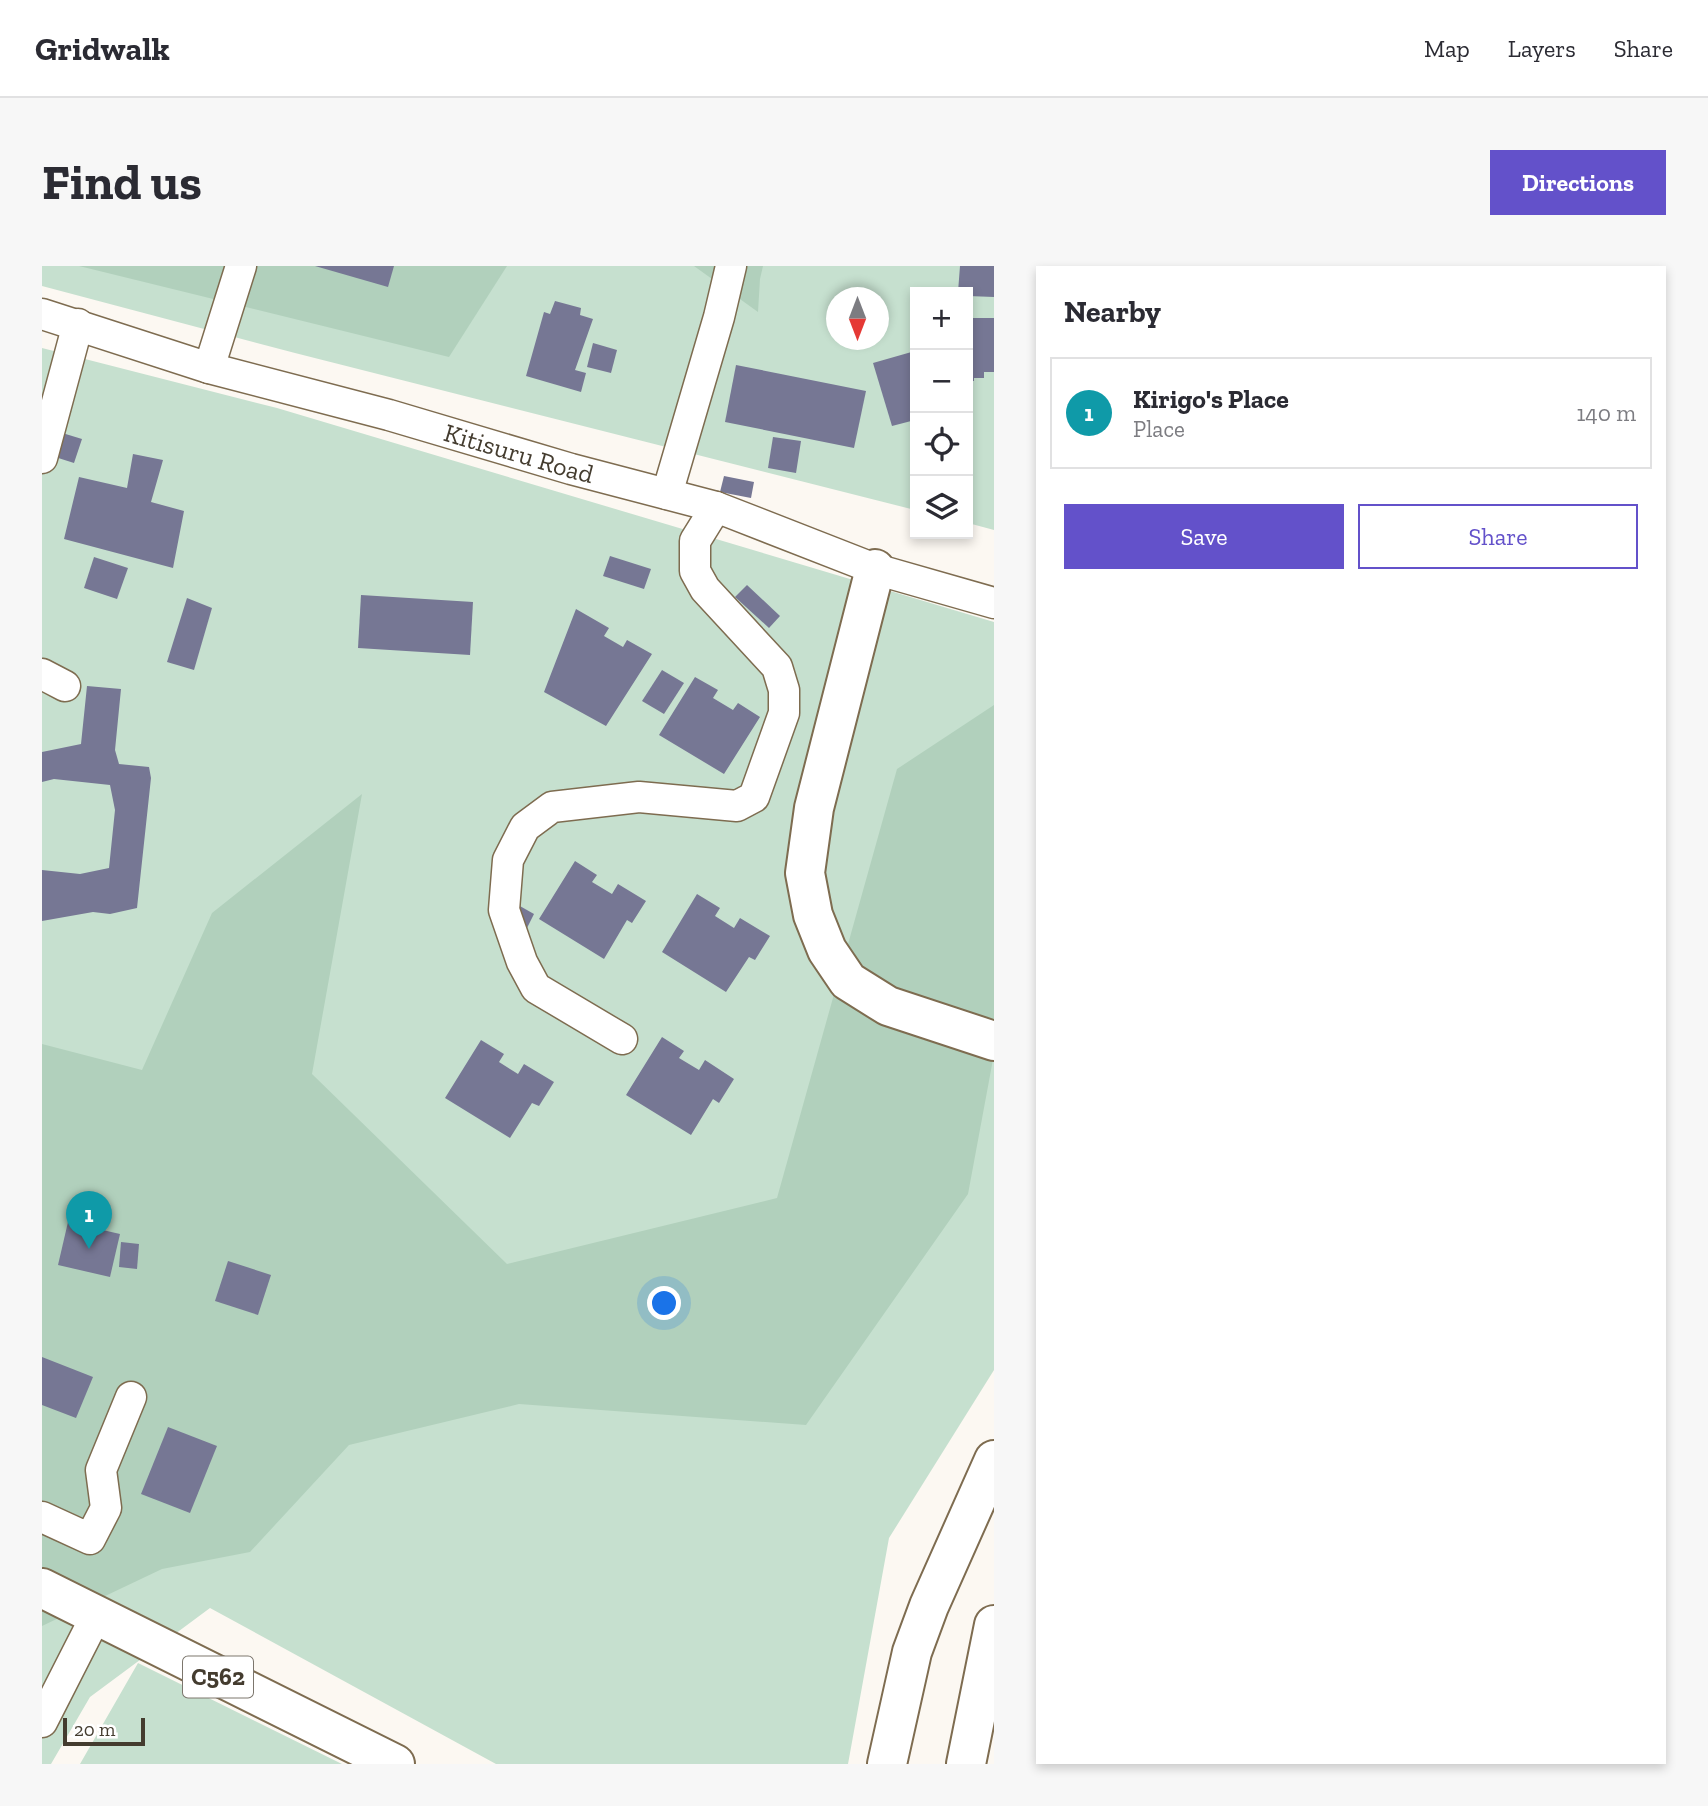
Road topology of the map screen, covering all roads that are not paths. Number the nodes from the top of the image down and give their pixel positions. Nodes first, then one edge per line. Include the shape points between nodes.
1 (241, 266) edge
2 (731, 266) edge
3 (42, 314) edge
4 (78, 324) junction
5 (209, 368) junction
6 (42, 458) edge
7 (667, 494) junction
8 (716, 508) junction
9 (875, 569) junction
10 (994, 603) edge
11 (991, 1036) edge
12 (622, 1039) dead end
13 (131, 1397) dead end
14 (994, 1460) edge
15 (42, 1517) edge
16 (42, 1588) edge
17 (96, 1616) junction
18 (994, 1625) edge
19 (42, 1722) edge
20 (395, 1764) edge
21 (887, 1764) edge
22 (966, 1764) edge

1 - 5 street
2 - 7 street
3 - 4 street, Kitisuru Road
4 - 5 street, Kitisuru Road
4 - 6 street
5 - 7 street, Kitisuru Road
7 - 8 street, Kitisuru Road
8 - 9 street, Kitisuru Road
8 - 12 street via 695,541 695,571 705,589 777,667 784,690 784,713 754,797 737,806 639,797 552,807 525,827 508,860 504,910 536,988
9 - 10 street, Kitisuru Road
9 - 11 main road via 814,808 806,873 813,915 827,950 848,981 888,1006
13 - 15 street via 101,1470 106,1508 100,1540
14 - 21 main road via 912,1652
16 - 17 main road, C562
17 - 19 street
17 - 20 main road, C562
18 - 22 main road

